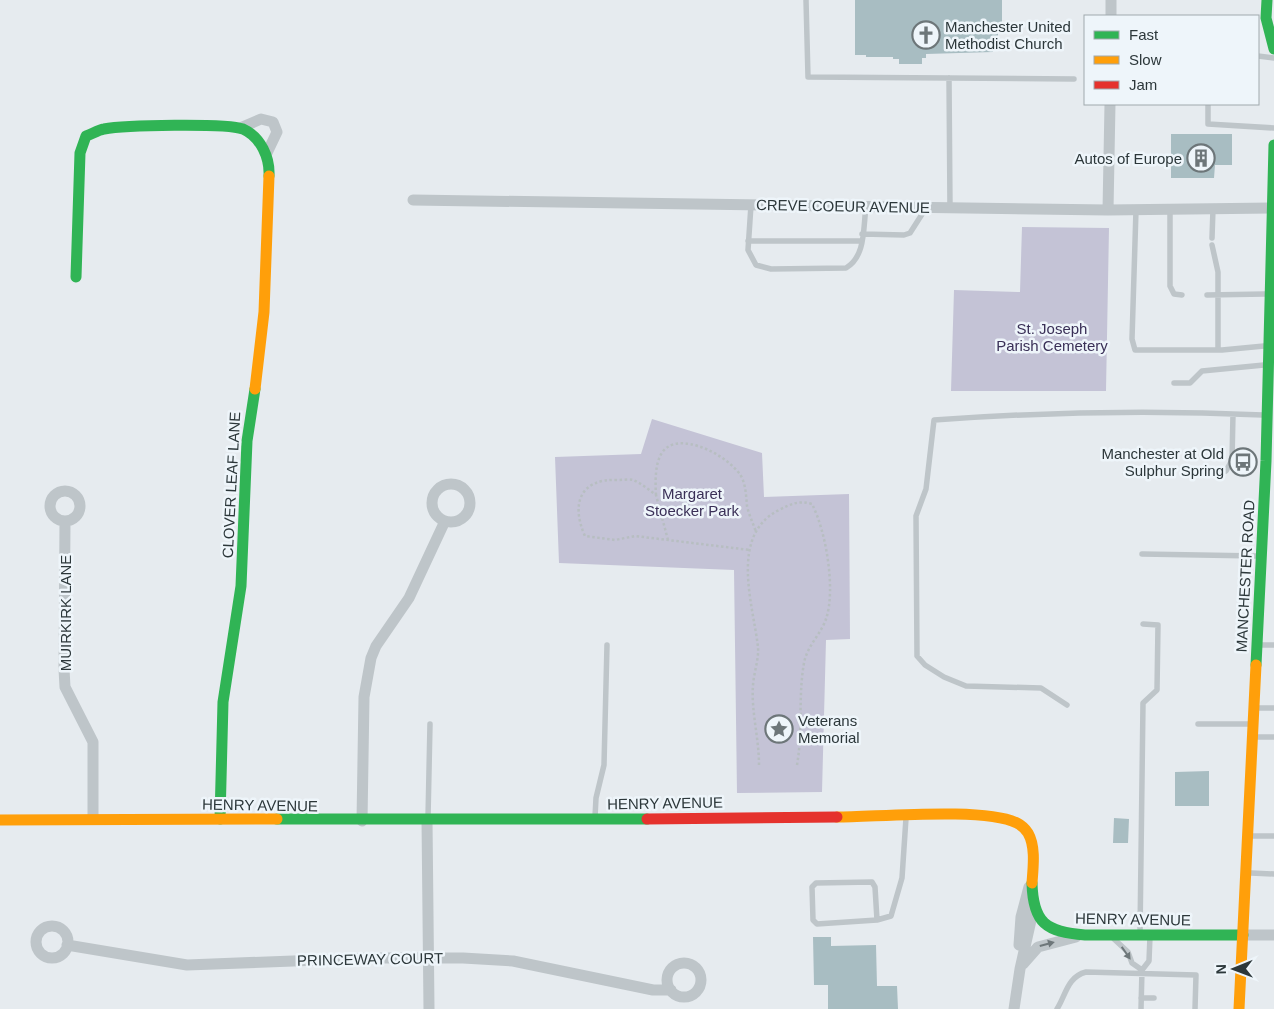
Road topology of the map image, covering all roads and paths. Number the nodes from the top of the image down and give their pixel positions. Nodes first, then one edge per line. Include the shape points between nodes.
1 (806, 0) edge
2 (1111, 0) edge
3 (1266, 0) edge
4 (1111, 15) edge
5 (1274, 49) edge
6 (1259, 56) edge
7 (1274, 58) edge
8 (949, 78) junction
9 (1074, 79) dead end
10 (1110, 105) edge
11 (1208, 105) edge
12 (240, 128) junction
13 (1274, 128) edge
14 (1274, 145) edge
15 (267, 153) junction
16 (1274, 184) edge
17 (413, 200) dead end
18 (750, 205) junction
19 (866, 207) junction
20 (926, 208) junction
21 (950, 208) junction
22 (1273, 208) edge
23 (1213, 209) junction
24 (1108, 210) junction
25 (1136, 210) junction
26 (1170, 210) junction
27 (862, 237) junction
28 (1212, 238) dead end
29 (748, 240) junction
30 (1212, 245) dead end
31 (76, 277) dead end
32 (1207, 294) dead end
33 (1218, 294) junction
34 (1270, 294) junction
35 (1182, 295) dead end
36 (1269, 346) junction
37 (1218, 350) junction
38 (1268, 365) junction
39 (1174, 383) dead end
40 (1233, 414) junction
41 (1267, 415) junction
42 (1270, 462) edge
43 (1214, 474) dead end
44 (656, 495) junction
45 (65, 520) dead end
46 (445, 521) dead end
47 (756, 532) junction
48 (668, 540) junction
49 (750, 550) junction
50 (1142, 554) dead end
51 (1262, 556) junction
52 (1143, 624) dead end
53 (608, 645) dead end
54 (1257, 645) junction
55 (1274, 646) edge
56 (1067, 705) dead end
57 (1274, 708) edge
58 (1254, 709) junction
59 (430, 724) dead end
60 (1198, 724) dead end
61 (1253, 725) junction
62 (1253, 737) junction
63 (1274, 738) edge
64 (759, 765) dead end
65 (797, 765) dead end
66 (906, 816) junction
67 (93, 819) junction
68 (220, 819) junction
69 (595, 819) junction
70 (0, 820) edge
71 (428, 820) junction
72 (362, 821) junction
73 (1248, 836) junction
74 (1274, 836) edge
75 (1034, 870) junction
76 (1246, 873) junction
77 (1274, 874) edge
78 (1034, 908) junction
79 (876, 920) junction
80 (1085, 934) junction
81 (1110, 935) junction
82 (1243, 935) junction
83 (1274, 935) edge
84 (1145, 936) junction
85 (68, 945) dead end
86 (429, 958) junction
87 (1020, 969) junction
88 (1142, 971) junction
89 (671, 990) dead end
90 (1142, 998) junction
91 (1154, 998) dead end
92 (1188, 999) dead end
93 (1195, 999) junction
94 (429, 1009) edge
95 (1014, 1009) edge
96 (1057, 1009) edge
97 (1141, 1009) edge
98 (1195, 1009) edge
99 (1239, 1009) edge

1 - 8 lane via 808,77
2 - 4 street
3 - 5 main road via 1266,18
6 - 7 lane
8 - 9 lane
8 - 21 lane
10 - 24 street
11 - 13 lane via 1208,124
12 - 15 main road via 259,141
12 - 15 street, CLOVER LEAF LANE via 261,118 273,122 277,132
12 - 31 main road, CLOVER LEAF LANE via 131,126 103,129 86,136 80,153
14 - 16 main road, MANCHESTER ROAD
15 - 68 main road, CLOVER LEAF LANE via 270,164 264,312 247,441 241,586 223,702
16 - 22 main road, MANCHESTER ROAD
17 - 18 street, CREVE COEUR AVENUE
18 - 19 street, CREVE COEUR AVENUE
18 - 29 lane
19 - 20 street, CREVE COEUR AVENUE
19 - 27 lane
20 - 21 street, CREVE COEUR AVENUE
20 - 27 lane via 910,233
21 - 24 street, CREVE COEUR AVENUE
22 - 23 street, CREVE COEUR AVENUE
22 - 34 main road, MANCHESTER ROAD
23 - 26 street, CREVE COEUR AVENUE
23 - 28 lane
24 - 25 street, CREVE COEUR AVENUE
25 - 26 street, CREVE COEUR AVENUE
25 - 37 lane via 1132,339 1135,350
26 - 35 lane via 1170,286 1174,294
27 - 29 lane
27 - 29 lane via 858,257 846,268 771,269 756,265 748,250
30 - 33 lane via 1218,272
32 - 33 lane
33 - 34 lane
33 - 37 lane
34 - 36 main road, MANCHESTER ROAD
36 - 37 lane
36 - 38 main road, MANCHESTER ROAD
38 - 39 lane via 1202,371 1190,383
38 - 41 main road, MANCHESTER ROAD
40 - 41 lane
40 - 43 lane via 1232,460 1226,471
40 - 56 lane via 1067,412 934,420 926,489 916,516 917,656 944,677 966,686 1041,688
41 - 42 main road, MANCHESTER ROAD
42 - 51 main road, MANCHESTER ROAD
44 - 47 path via 658,460 672,444 683,442 714,452 740,474
44 - 48 path
44 - 48 path via 633,480 609,479 581,495 578,521 585,536 598,539 635,536
45 - 67 street, MUIRKIRK LANE via 65,687 93,742
46 - 72 street via 409,598 371,658 364,697
47 - 49 path via 750,542
47 - 65 path via 760,524 776,511 801,501 812,504 823,541 831,601 826,621 804,661
48 - 49 path
49 - 64 path via 750,590 758,649 753,685
50 - 51 lane
51 - 54 main road, MANCHESTER ROAD
52 - 84 lane via 1158,624 1157,690 1143,703
53 - 69 lane via 604,765
54 - 55 lane
54 - 58 main road, MANCHESTER ROAD
57 - 58 lane
58 - 61 main road, MANCHESTER ROAD
59 - 71 lane
60 - 61 lane
61 - 62 main road, MANCHESTER ROAD
62 - 63 lane
62 - 73 main road, MANCHESTER ROAD
66 - 69 main road, HENRY AVENUE
66 - 75 main road, HENRY AVENUE via 1001,818 1017,822 1031,840
66 - 79 lane via 902,878 891,916
67 - 68 main road, HENRY AVENUE
67 - 70 main road, HENRY AVENUE
68 - 72 main road, HENRY AVENUE
69 - 71 main road, HENRY AVENUE
71 - 72 main road, HENRY AVENUE
71 - 86 street
73 - 74 lane
73 - 76 main road, MANCHESTER ROAD
75 - 78 main road, HENRY AVENUE
75 - 87 street via 1021,917
76 - 77 lane
76 - 82 main road, MANCHESTER ROAD
78 - 80 main road, HENRY AVENUE via 1038,918 1048,927 1066,933
78 - 87 street
79 - 79 lane via 817,924 813,920 812,888 816,884 872,882
80 - 81 main road, HENRY AVENUE
87 -> 80 street via 1038,947
81 - 84 main road, HENRY AVENUE
81 -> 88 lane
82 - 83 street
82 - 84 main road, HENRY AVENUE
82 - 99 main road, MANCHESTER ROAD
84 - 88 lane via 1149,961
85 - 86 street, PRINCEWAY COURT via 187,965
86 - 89 street, PRINCEWAY COURT via 533,964 653,990
86 - 94 street
87 - 95 street
88 - 90 lane
88 - 93 lane via 1196,975
88 - 96 lane via 1078,974 1066,989
90 - 91 lane
90 - 97 lane
92 - 93 lane
93 - 98 lane

